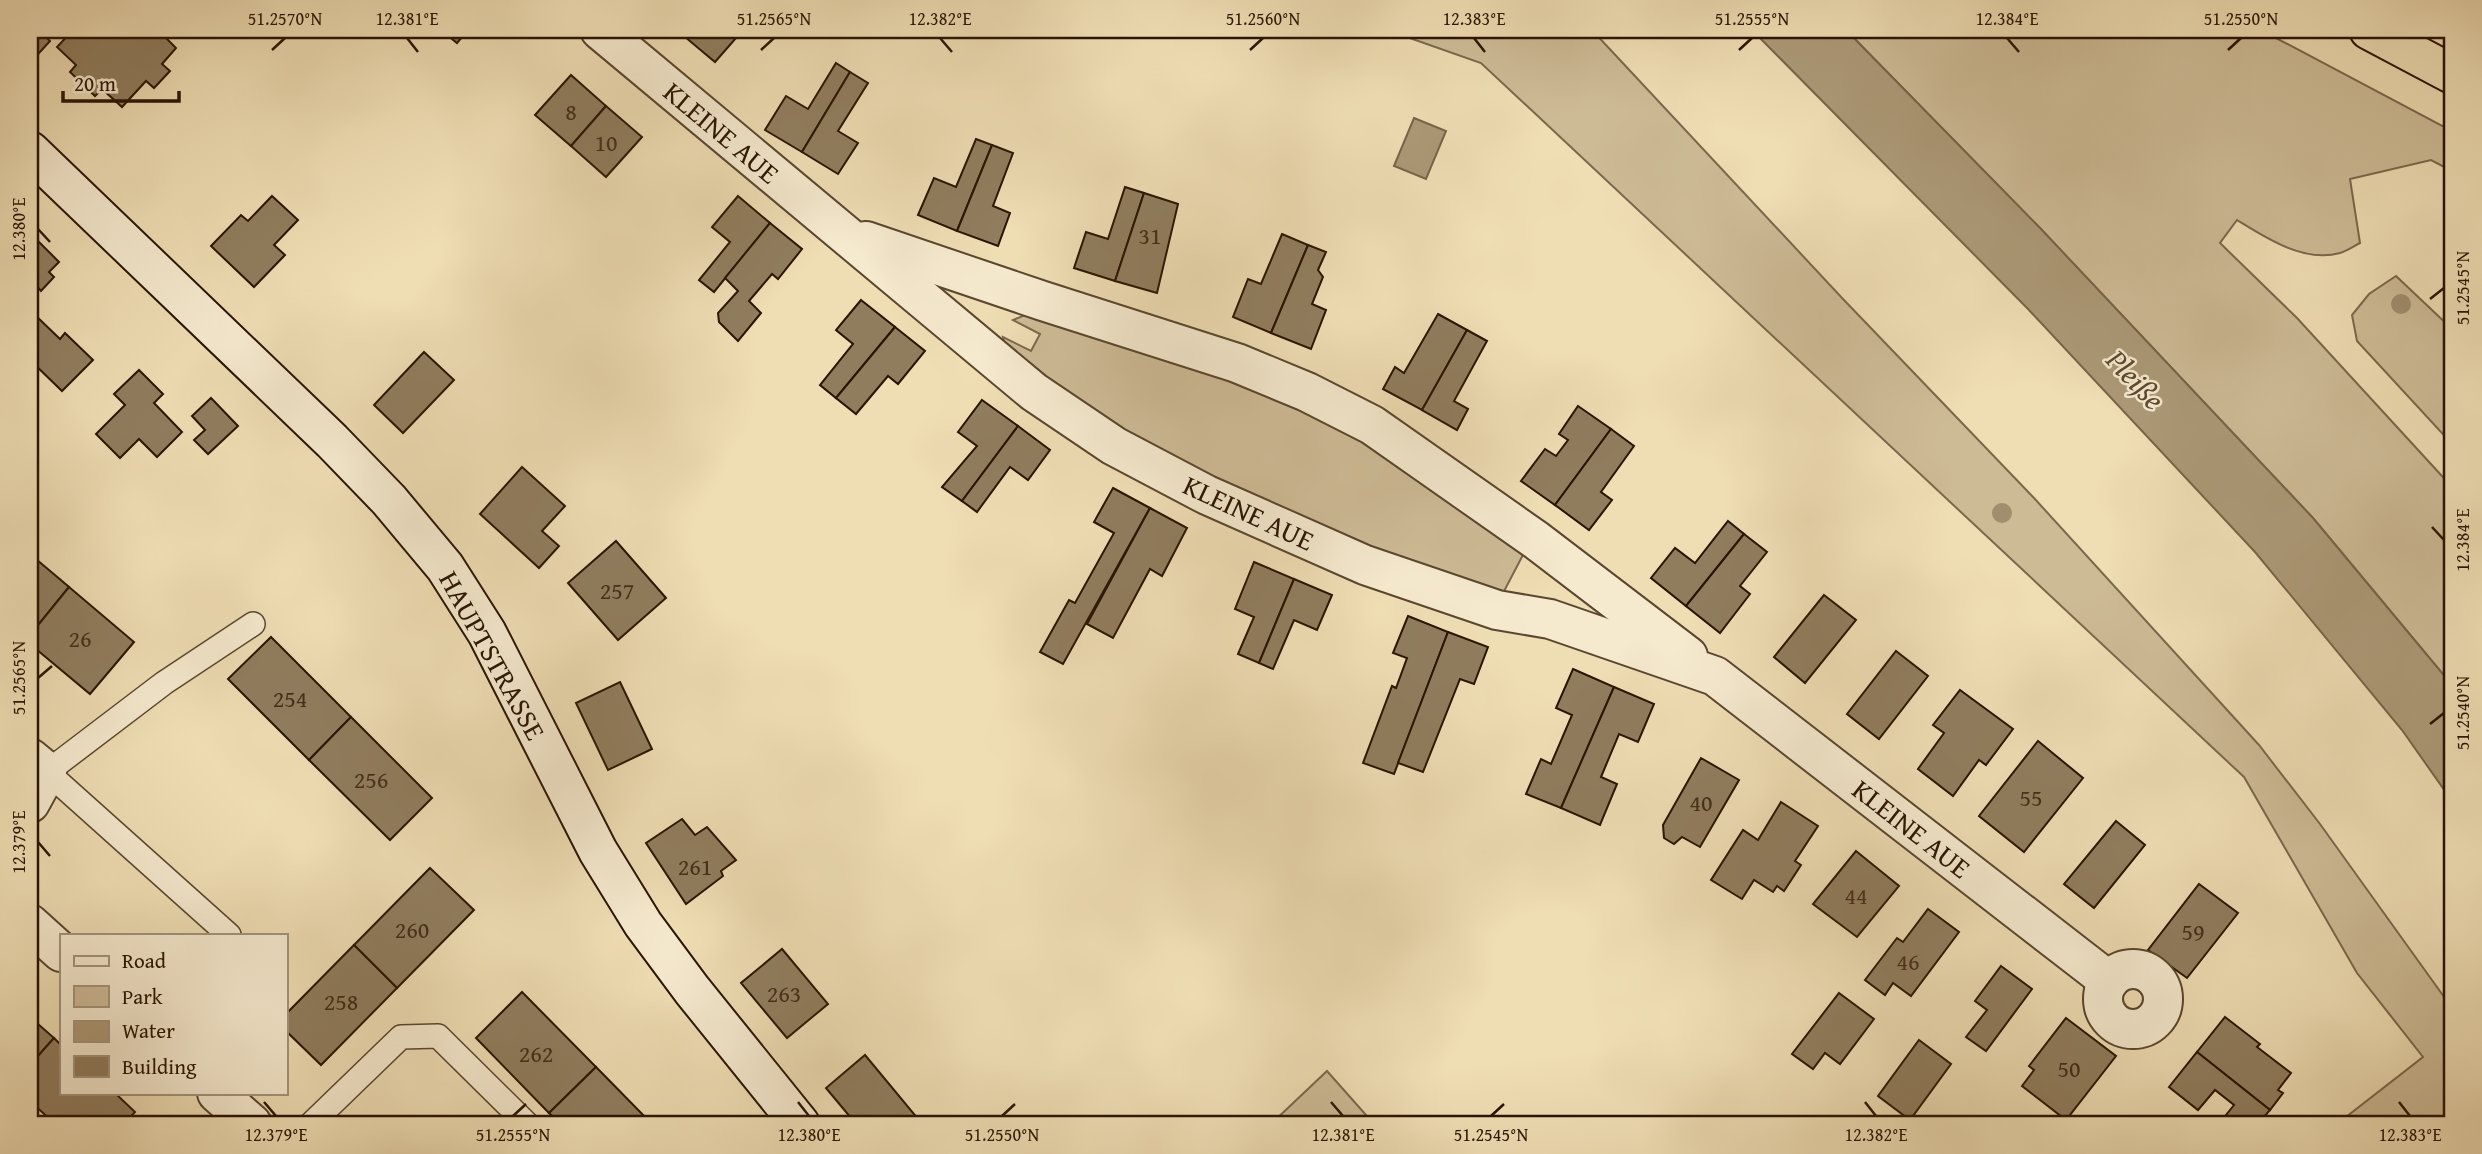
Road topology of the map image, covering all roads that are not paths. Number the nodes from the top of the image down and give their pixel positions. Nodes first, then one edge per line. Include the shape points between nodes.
1 (600, 30) edge
2 (2369, 30) edge
3 (2452, 74) edge
4 (30, 151) edge
5 (843, 233) junction
6 (253, 624) dead end
7 (1715, 676) junction
8 (36, 777) edge
9 (30, 924) edge
10 (228, 934) edge
11 (60, 952) edge
12 (2109, 981) dead end
13 (218, 1094) edge
14 (252, 1124) edge
15 (311, 1124) edge
16 (527, 1124) edge
17 (800, 1124) edge

1 - 5 street, KLEINE AUE
2 - 3 highway
4 - 17 street, HAUPTSTRASSE via 332,441 445,567 487,633 598,851 643,924
5 - 7 street, KLEINE AUE via 1237,363 1307,391 1372,425 1536,540
5 - 7 street, KLEINE AUE via 1034,392 1114,446 1208,495 1365,565 1497,610 1550,619
6 - 8 lane
7 - 12 street, KLEINE AUE
8 - 10 lane
9 - 11 street
13 - 14 street
15 - 16 lane via 401,1037 438,1036

